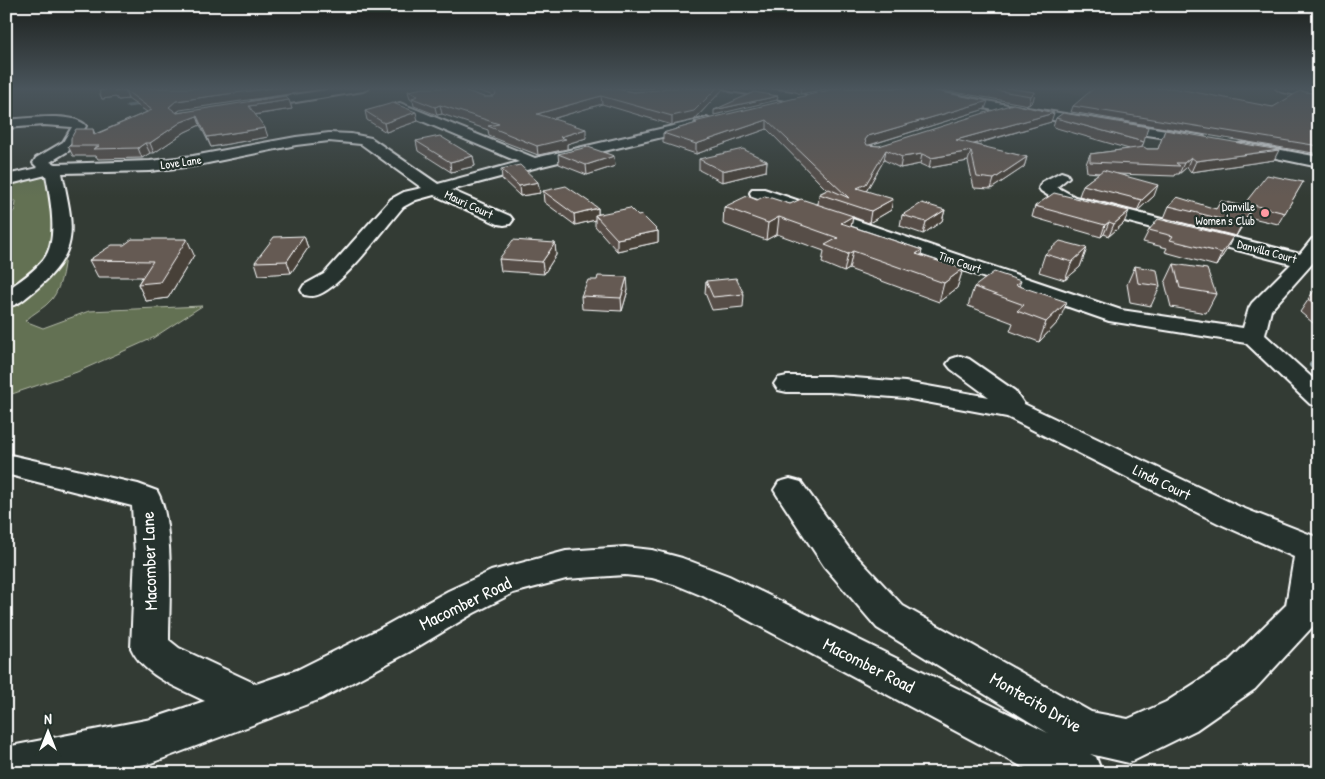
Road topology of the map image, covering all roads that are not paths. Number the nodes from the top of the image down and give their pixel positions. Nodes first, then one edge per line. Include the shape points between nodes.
1 (77, 124) edge
2 (442, 124) edge
3 (698, 124) edge
4 (1108, 124) edge
5 (1155, 132) junction
6 (1213, 141) edge
7 (1232, 145) edge
8 (1150, 147) edge
9 (1319, 162) edge
10 (534, 163) junction
11 (53, 169) junction
12 (1061, 176) dead end
13 (6, 180) edge
14 (435, 189) junction
15 (758, 193) dead end
16 (504, 220) dead end
17 (1313, 253) edge
18 (312, 290) dead end
19 (9, 300) dead end
20 (1253, 337) junction
21 (960, 364) dead end
22 (787, 384) dead end
23 (1319, 398) edge
24 (1014, 410) junction
25 (6, 464) edge
26 (790, 490) dead end
27 (1315, 551) edge
28 (255, 705) junction
29 (6, 769) edge
30 (1080, 773) edge

1 - 11 street via 68,145 41,161
2 - 10 street
3 - 10 street
4 - 5 street
5 - 6 street
5 - 8 street
7 - 9 street
10 - 14 street
11 - 13 street, Love Lane
11 - 14 street, Love Lane via 150,166 296,141 351,138 366,141
11 - 19 street via 59,204 58,251 54,260
12 - 17 street, Danvilla Court via 1047,188 1069,201
14 - 16 street, Mauri Court
14 - 18 street via 397,203 331,278
15 - 20 street, Tim Court via 1117,316
17 - 20 street via 1260,308
20 - 23 street
21 - 24 street, Linda Court via 1006,397
22 - 24 street, Linda Court via 905,390
24 - 27 street, Linda Court via 1229,514
25 - 28 street, Macomber Lane via 146,499 152,554 150,648 165,661
26 - 27 street, Montecito Drive via 818,534 868,596 890,617 1085,732 1128,741 1181,716 1241,676 1303,612
28 - 29 street, Macomber Road via 151,741
28 - 30 street, Macomber Road via 307,686 504,581 566,565 625,561 682,572 716,586

